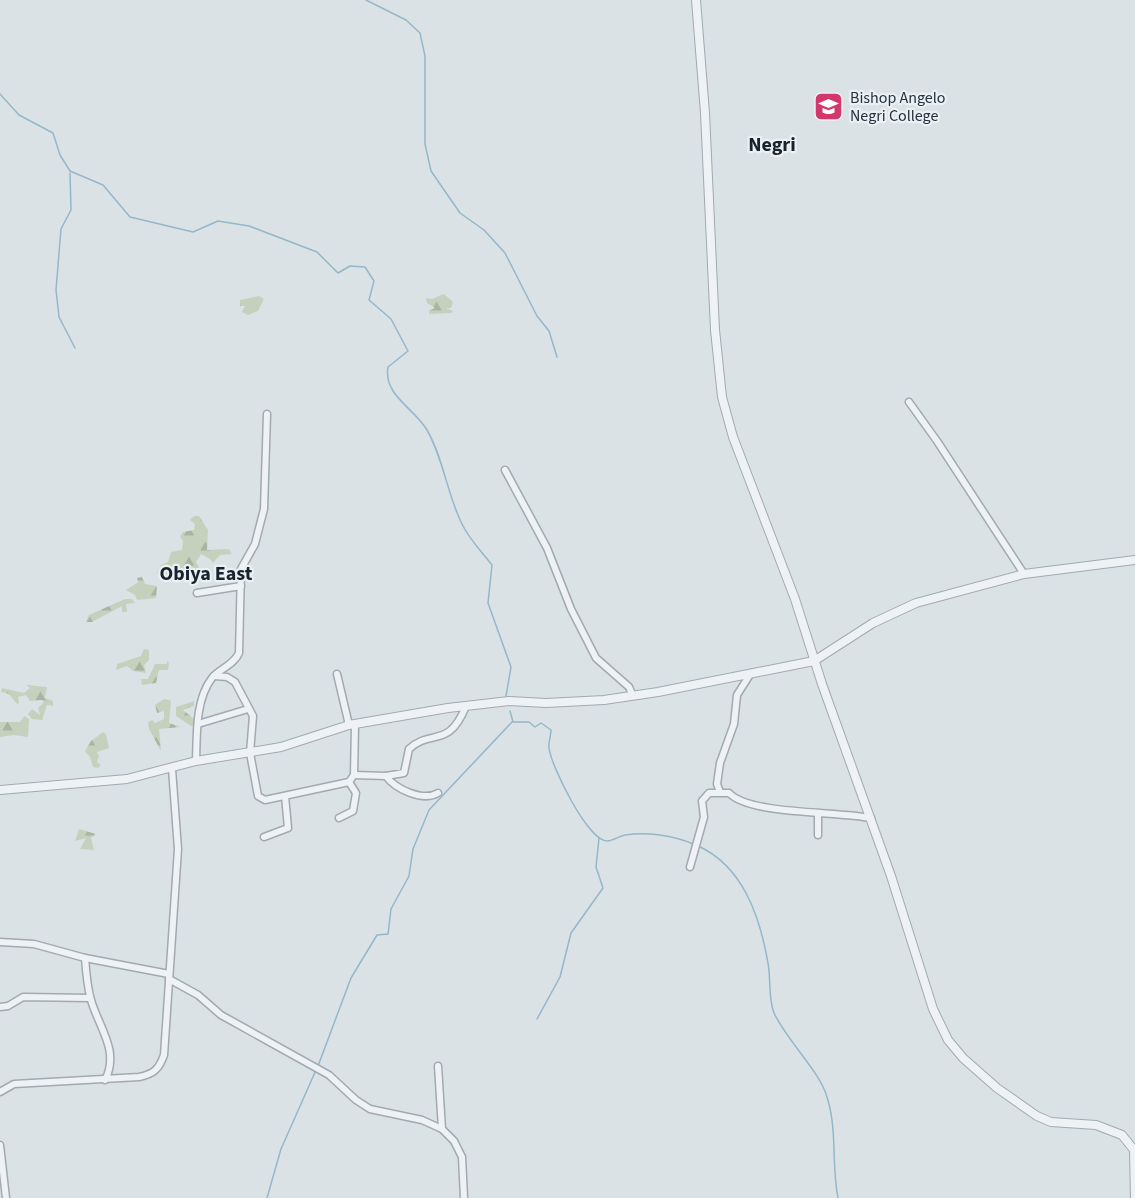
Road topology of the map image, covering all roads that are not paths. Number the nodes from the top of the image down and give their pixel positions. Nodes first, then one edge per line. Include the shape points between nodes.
1 (696, 0) edge
2 (909, 402) dead end
3 (267, 414) dead end
4 (505, 470) dead end
5 (1135, 560) edge
6 (1024, 574) junction
7 (241, 586) junction
8 (197, 593) dead end
9 (814, 661) junction
10 (751, 673) junction
11 (337, 674) dead end
12 (214, 676) junction
13 (633, 696) junction
14 (466, 706) junction
15 (248, 709) junction
16 (198, 724) junction
17 (352, 725) junction
18 (250, 753) junction
19 (196, 761) junction
20 (172, 769) junction
21 (354, 775) junction
22 (386, 776) junction
23 (349, 782) junction
24 (717, 784) junction
25 (0, 790) edge
26 (438, 792) dead end
27 (720, 792) junction
28 (710, 793) junction
29 (285, 796) junction
30 (818, 813) junction
31 (339, 818) dead end
32 (871, 818) junction
33 (818, 835) dead end
34 (264, 837) dead end
35 (690, 867) dead end
36 (0, 942) edge
37 (85, 958) junction
38 (169, 977) junction
39 (90, 998) junction
40 (0, 1006) edge
41 (438, 1066) dead end
42 (105, 1080) junction
43 (0, 1092) edge
44 (442, 1129) junction
45 (0, 1145) edge
46 (6, 1198) edge
47 (464, 1198) edge
48 (1135, 1198) edge

1 - 9 street via 722,397
2 - 6 street
3 - 7 street via 264,509 255,544 243,560
4 - 13 street via 547,548 571,609 596,657 629,687
5 - 6 street
6 - 9 street via 907,606
7 - 8 street
7 - 12 street via 239,653
9 - 10 street
9 - 32 street
10 - 13 street
10 - 24 street via 737,695 734,724
11 - 17 street
12 - 15 street via 235,682
12 - 16 street via 200,705
13 - 14 street
14 - 17 street
14 - 22 street via 447,735 409,749 404,773
15 - 16 street
15 - 18 street via 253,723
16 - 19 street
17 - 18 street
17 - 21 street
18 - 19 street
18 - 29 street via 258,796 265,800
19 - 20 street
20 - 25 street via 92,784
20 - 38 street via 178,849
21 - 22 street
21 - 23 street
22 - 26 street via 405,791 428,796
23 - 29 street
23 - 31 street via 356,793 353,811
24 - 27 street
24 - 28 street
27 - 28 street
27 - 30 street via 741,802
28 - 35 street via 702,801 704,817
29 - 34 street via 288,828
30 - 32 street
30 - 33 street
32 - 48 street via 933,1009 948,1040 997,1088 1037,1116 1051,1122 1096,1125 1122,1135 1134,1150
36 - 37 street via 34,944
37 - 38 street
37 - 39 street
38 - 42 street via 164,1055 159,1067 151,1075
38 - 44 street via 221,1015 329,1075 370,1109 422,1120
39 - 40 street via 23,997
39 - 42 street via 110,1047 111,1062
41 - 44 street
42 - 43 street via 14,1084
44 - 47 street via 462,1157
45 - 46 street

